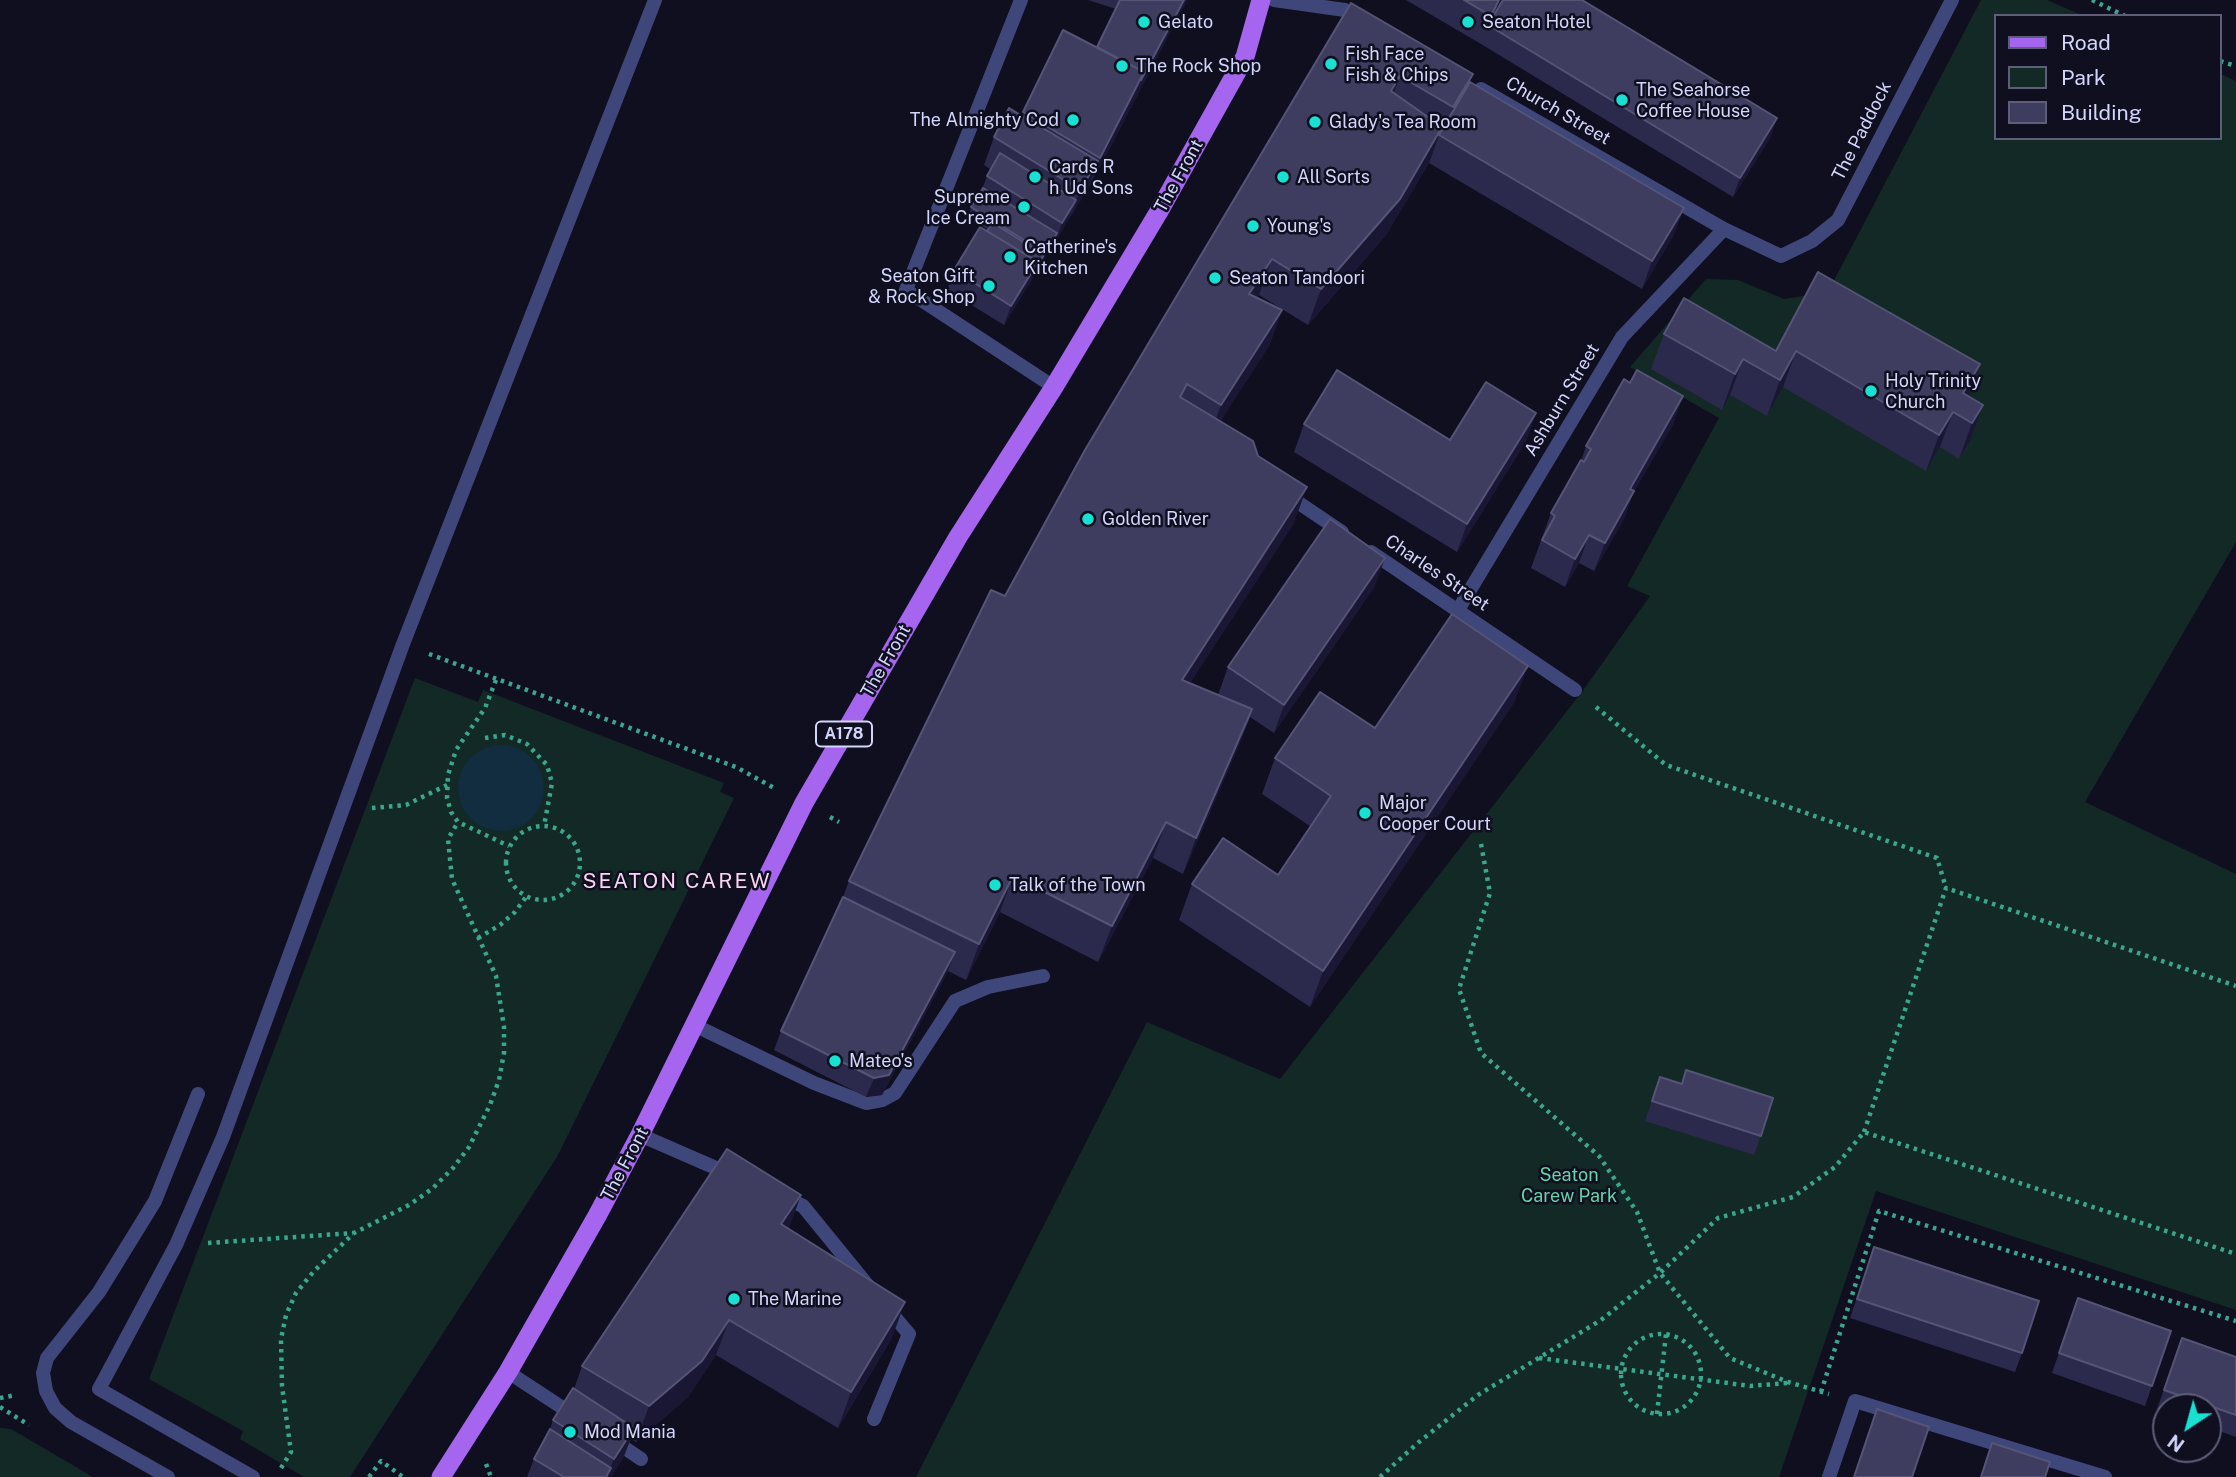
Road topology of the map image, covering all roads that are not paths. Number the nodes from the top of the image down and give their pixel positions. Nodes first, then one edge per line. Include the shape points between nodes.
1 (655, 0) edge
2 (1021, 0) edge
3 (1261, 0) edge
4 (1274, 0) edge
5 (1952, 0) edge
6 (1369, 24) edge
7 (1464, 79) edge
8 (1724, 229) junction
9 (1780, 256) joint
10 (1054, 387) junction
11 (1276, 487) edge
12 (1458, 610) junction
13 (1575, 690) road end
14 (1043, 976) dead end
15 (694, 1025) junction
16 (198, 1094) dead end
17 (640, 1135) junction
18 (740, 1179) edge
19 (765, 1190) edge
20 (508, 1372) junction
21 (874, 1419) dead end
22 (641, 1459) dead end
23 (168, 1477) edge
24 (253, 1477) edge
25 (441, 1477) edge
26 (1829, 1477) edge
27 (2105, 1477) edge

1 - 24 street via 403,644 223,1137 176,1245 99,1389
2 - 10 street via 906,290
3 - 10 main road, The Front / A178 via 1245,57
4 - 6 street via 1345,10
5 - 9 street, The Paddock via 1838,220 1812,241
7 - 8 street, Church Street
8 - 9 street, Church Street
8 - 12 street, Ashburn Street via 1622,337
10 - 15 main road, The Front / A178 via 958,537 804,803
11 - 12 street, Charles Street
12 - 13 street, Charles Street
14 - 15 street via 988,987 955,1001 895,1093 866,1103
15 - 17 main road, The Front / A178
16 - 23 street via 155,1200 99,1292 47,1358 43,1373 55,1408 71,1422
17 - 18 street
17 - 20 main road, The Front / A178
19 - 21 street via 803,1206 909,1334
20 - 22 street
20 - 25 main road, The Front / A178
26 - 27 street via 1855,1401

